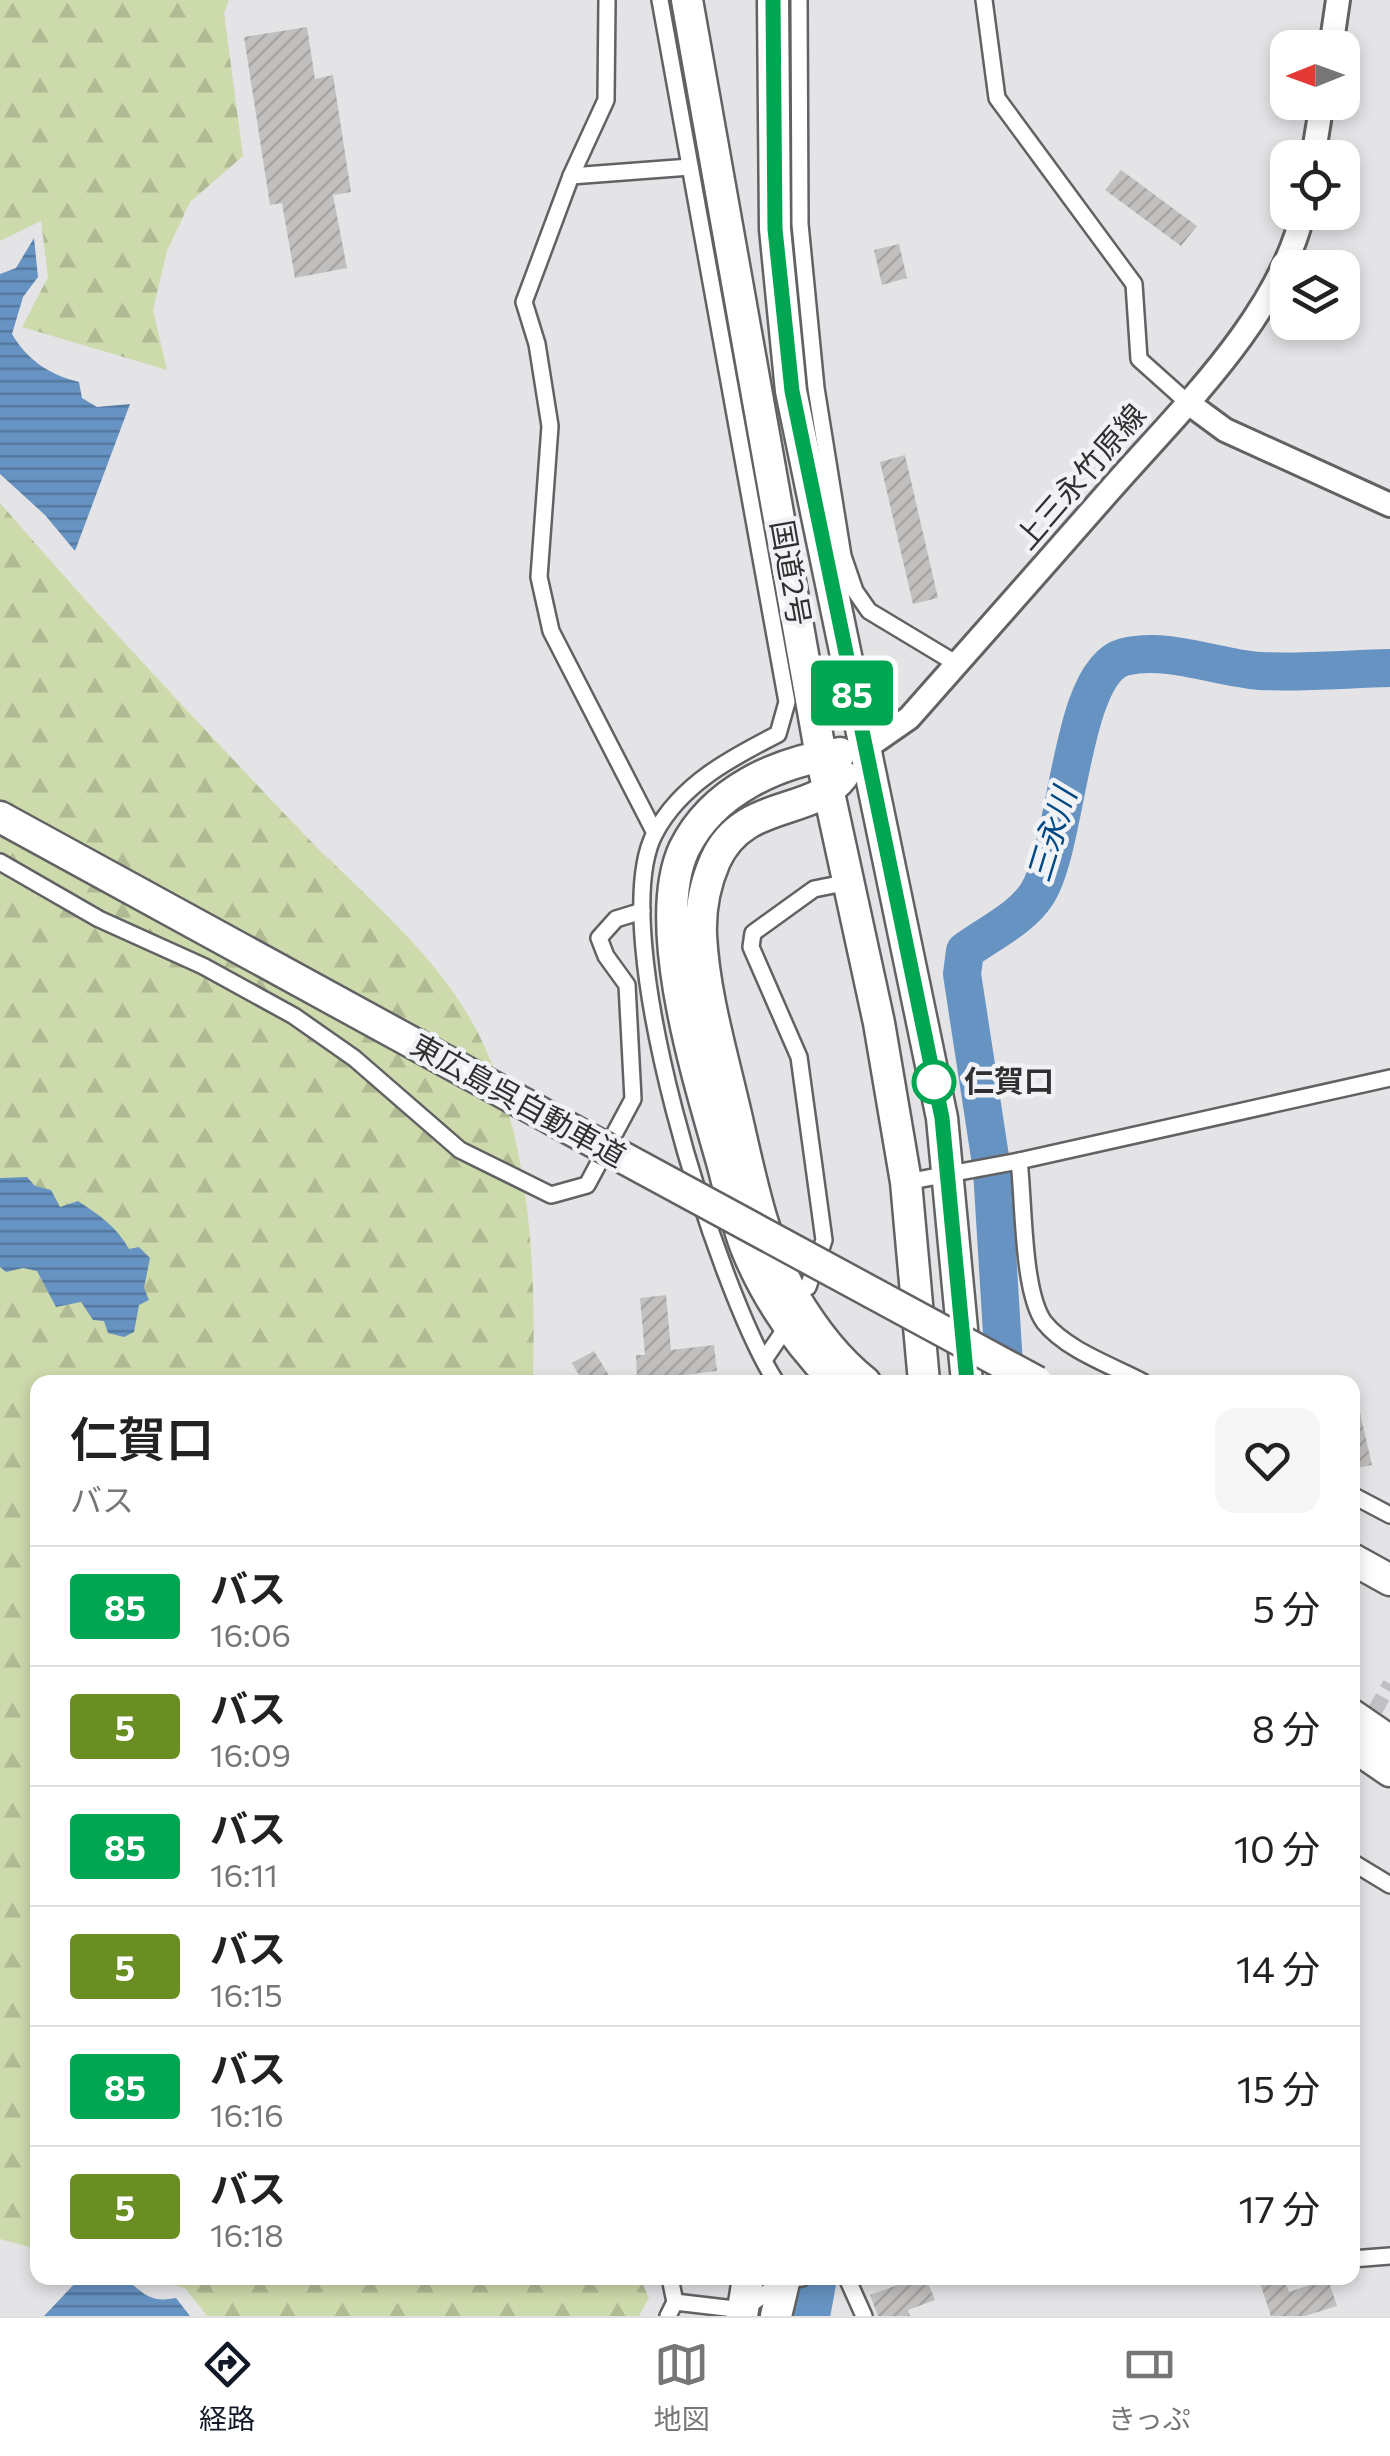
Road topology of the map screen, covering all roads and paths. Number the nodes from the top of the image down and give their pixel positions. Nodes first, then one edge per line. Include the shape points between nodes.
1 (607, 0) edge
2 (660, 0) edge
3 (687, 0) edge
4 (773, 0) edge
5 (799, 0) edge
6 (984, 0) edge
7 (1338, 0) edge
8 (1334, 30) edge
9 (690, 167) junction
10 (571, 176) junction
11 (1299, 230) edge
12 (1187, 402) junction
13 (1390, 505) edge
14 (783, 598) junction
15 (957, 664) junction
16 (863, 750) junction
17 (821, 756) junction
18 (830, 792) junction
19 (0, 818) edge
20 (654, 834) junction
21 (0, 862) edge
22 (849, 882) junction
23 (642, 910) junction
24 (1390, 1078) edge
25 (1020, 1162) junction
26 (948, 1173) junction
27 (906, 1182) junction
28 (808, 1287) dead end
29 (781, 1336) dead end
30 (764, 1360) junction
31 (772, 1375) edge
32 (829, 1375) edge
33 (859, 1375) edge
34 (923, 1375) edge
35 (966, 1375) edge
36 (1024, 1375) edge
37 (1130, 1375) edge
38 (1360, 1499) edge
39 (1390, 1516) edge
40 (1360, 1563) edge
41 (1390, 1580) edge
42 (1360, 1720) edge
43 (1390, 1741) edge
44 (1360, 1750) edge
45 (1390, 1771) edge
46 (1360, 1867) edge
47 (1390, 1885) edge
48 (1390, 2256) edge
49 (1360, 2259) edge
50 (747, 2285) edge
51 (781, 2285) edge
52 (788, 2285) edge
53 (850, 2285) edge
54 (672, 2309) edge
55 (742, 2313) edge
56 (776, 2316) edge
57 (864, 2316) edge

1 - 10 street via 606,100
2 - 9 street
3 - 14 highway, 国道2号
4 - 16 highway, 国道2号 via 775,229 792,391
5 - 15 street via 800,224 816,388 843,556 869,611
6 - 12 street via 998,98 1134,284 1139,359
7 - 8 main road
9 - 10 street
9 - 14 street
10 - 20 street via 524,302 550,426 539,577 551,632
11 - 12 main road, 上三永竹原線 via 1275,286
12 - 13 main road via 1224,430
12 - 15 main road, 上三永竹原線
14 - 17 highway, 国道2号
14 - 20 street via 787,702 778,734 704,775
15 - 16 main road, 上三永竹原線 via 908,718
16 - 17 highway
16 - 18 highway
16 - 26 highway, 国道2号
17 - 18 highway, 国道2号
17 - 32 highway via 749,780 702,822 673,886 672,924 676,974 747,1249 804,1350
18 - 22 highway, 国道2号
18 - 33 highway via 769,810 739,830 716,857 700,931 713,1019 770,1237 792,1293 822,1338
19 - 36 highway, 東広島呉自動車道, bridge
20 - 23 street
21 - 23 street via 294,1016 354,1058 460,1150 551,1194 588,1185 633,1100 627,985 599,938 616,919
22 - 27 highway, 国道2号
22 - 28 street via 814,888 753,933 751,947 799,1058 824,1240
23 - 30 street via 658,1034 689,1156 726,1276
24 - 25 street
25 - 26 street
25 - 37 street via 1033,1294 1044,1322
26 - 27 street
26 - 35 highway, 国道2号
27 - 34 highway, 国道2号
29 - 30 street
30 - 31 street
38 - 39 street
40 - 41 highway
42 - 43 highway
44 - 45 highway
46 - 47 street
48 - 49 street
50 - 55 highway
51 - 55 street
52 - 56 highway
53 - 57 street
54 - 55 street

